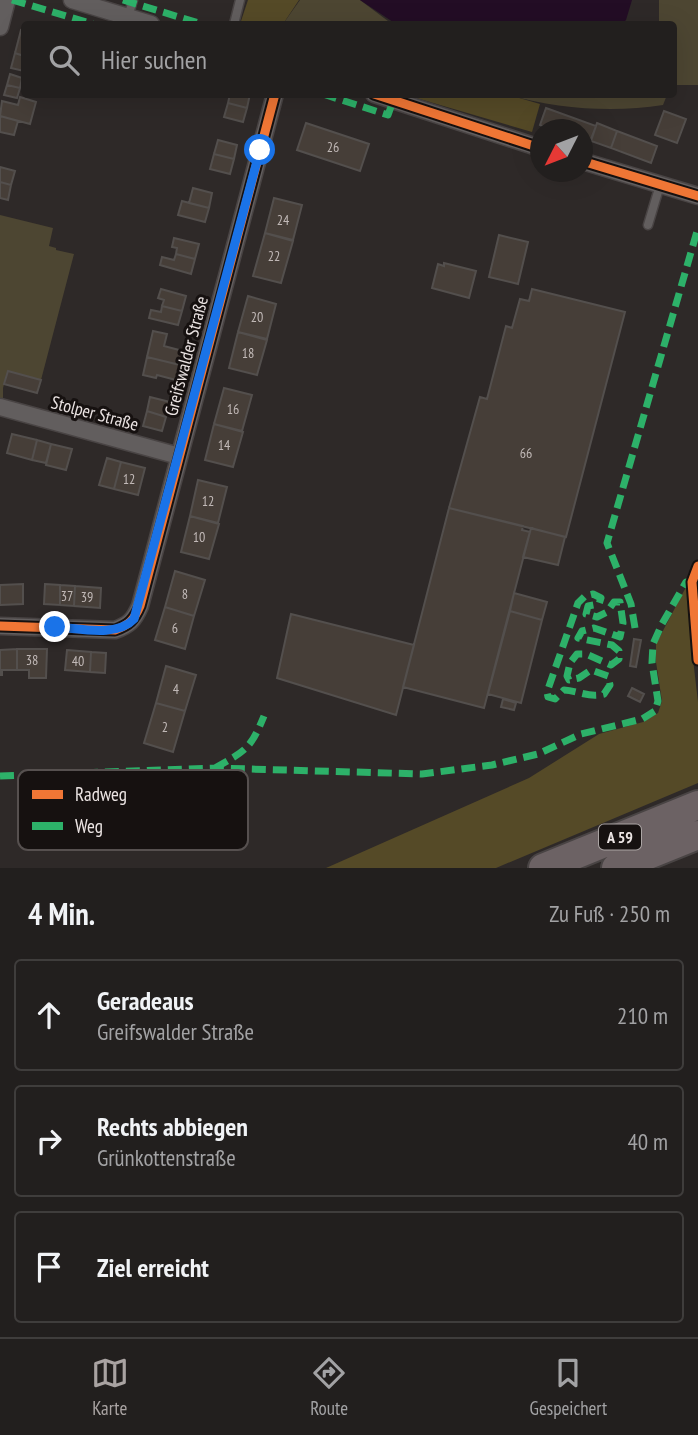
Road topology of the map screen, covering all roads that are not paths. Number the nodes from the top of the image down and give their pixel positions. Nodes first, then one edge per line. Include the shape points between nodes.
1 (7, 0) edge
2 (72, 0) edge
3 (133, 0) edge
4 (240, 0) edge
5 (128, 18) junction
6 (140, 21) edge
7 (235, 21) edge
8 (0, 27) edge
9 (274, 98) edge
10 (386, 98) edge
11 (530, 144) edge
12 (593, 164) edge
13 (660, 185) junction
14 (698, 196) edge
15 (648, 225) dead end
16 (0, 407) edge
17 (179, 456) junction
18 (0, 626) edge
19 (698, 805) edge
20 (698, 835) edge
21 (543, 868) edge
22 (616, 868) edge

1 - 8 street
2 - 5 street
3 - 5 lane
4 - 7 lane
5 - 6 street
9 - 17 street, Greifswalder Straße
10 - 11 street
12 - 13 street
13 - 14 street
13 - 15 lane
16 - 17 street, Stolper Straße
17 - 18 street, Greifswalder Straße via 140,606 128,625 115,630
19 - 21 highway, A 59
20 - 22 highway, A 59

